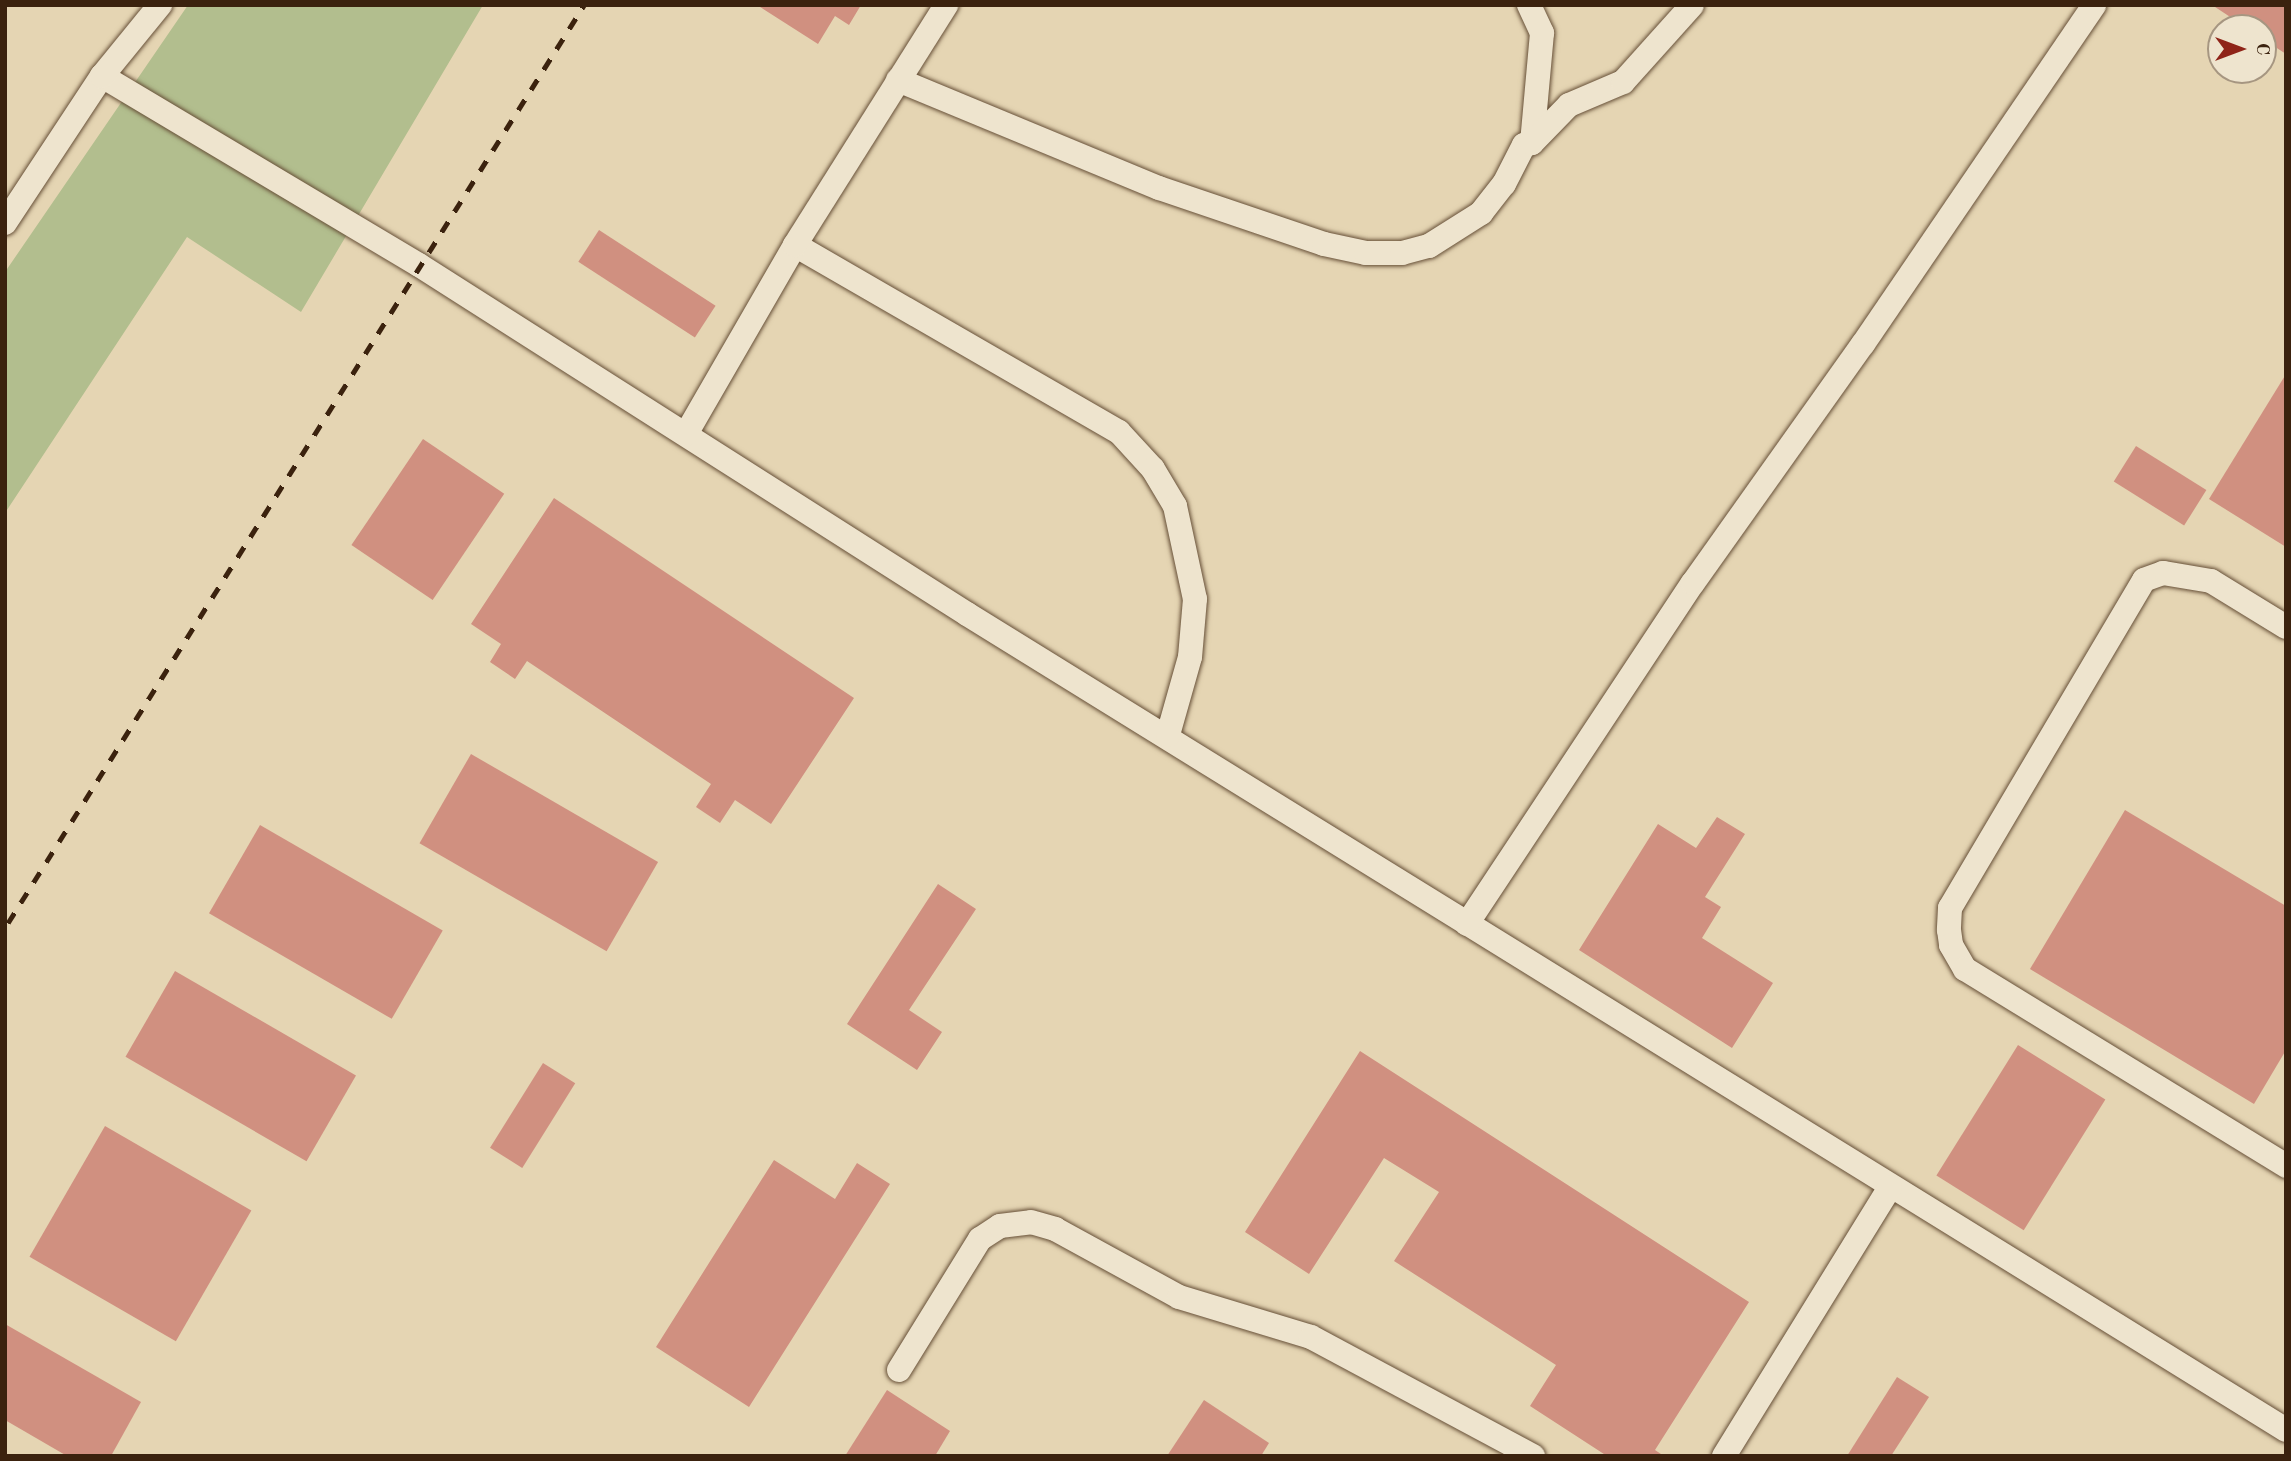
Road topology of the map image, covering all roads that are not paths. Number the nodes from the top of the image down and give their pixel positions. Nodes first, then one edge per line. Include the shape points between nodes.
1 (160, 5) edge
2 (946, 5) edge
3 (1530, 5) edge
4 (1692, 5) edge
5 (2094, 5) edge
6 (102, 76) junction
7 (898, 80) junction
8 (1532, 143) junction
9 (5, 223) edge
10 (795, 245) junction
11 (686, 434) junction
12 (2286, 627) edge
13 (1168, 735) junction
14 (1467, 924) junction
15 (2286, 1166) edge
16 (1890, 1187) junction
17 (900, 1370) dead end
18 (2286, 1430) edge
19 (1533, 1456) edge
20 (1724, 1456) edge

1 - 6 lane
2 - 7 lane
3 - 8 lane via 1542,33
4 - 8 lane via 1623,82 1569,105
5 - 14 lane via 1693,583
6 - 9 lane
6 - 11 lane via 419,265 507,325
7 - 8 lane via 1159,188 1324,244 1366,253 1415,250 1461,228 1481,213 1504,184 1524,145
7 - 10 lane
10 - 11 lane
10 - 13 lane via 1119,432 1153,469 1175,506 1195,599 1190,657
11 - 13 lane via 967,614
12 - 15 lane via 2211,581 2163,573 2144,580 1950,908 1949,930 1958,962 1965,969
13 - 14 lane
14 - 16 lane
16 - 18 lane
16 - 20 lane
17 - 19 lane via 981,1239 1000,1226 1031,1222 1055,1230 1179,1297 1311,1337

